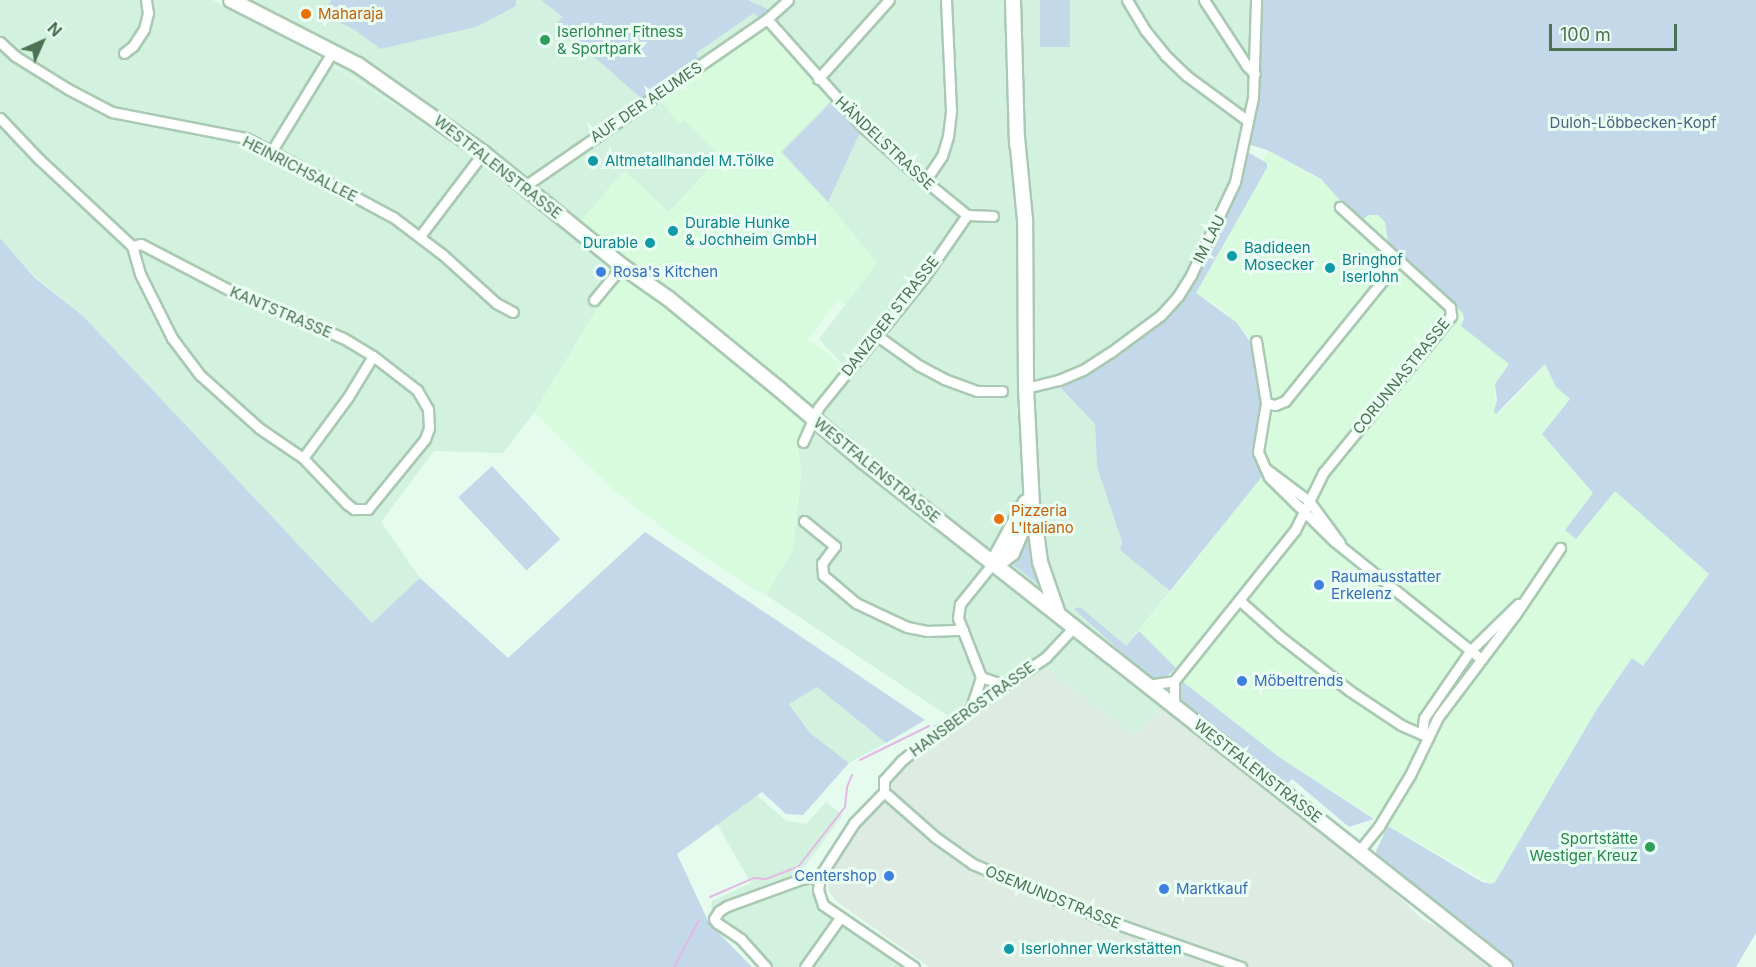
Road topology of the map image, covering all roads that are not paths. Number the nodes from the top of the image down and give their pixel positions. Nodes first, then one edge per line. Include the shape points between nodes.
1 (146, 0) edge
2 (231, 0) edge
3 (788, 0) edge
4 (888, 0) edge
5 (946, 0) edge
6 (1013, 0) edge
7 (1127, 0) edge
8 (1204, 0) edge
9 (1256, 0) edge
10 (767, 19) junction
11 (0, 42) edge
12 (333, 51) junction
13 (124, 53) dead end
14 (1255, 74) junction
15 (818, 79) junction
16 (0, 118) edge
17 (1248, 121) junction
18 (271, 152) junction
19 (483, 153) junction
20 (925, 181) junction
21 (525, 186) junction
22 (1340, 207) dead end
23 (967, 215) junction
24 (993, 216) dead end
25 (420, 236) junction
26 (132, 246) junction
27 (1399, 260) junction
28 (622, 266) junction
29 (594, 300) dead end
30 (513, 312) dead end
31 (876, 335) junction
32 (1256, 341) dead end
33 (374, 356) junction
34 (1026, 388) junction
35 (1002, 391) dead end
36 (1266, 403) junction
37 (812, 417) junction
38 (803, 442) dead end
39 (303, 458) junction
40 (1265, 468) junction
41 (1031, 479) junction
42 (1309, 501) junction
43 (1032, 506) junction
44 (1304, 514) junction
45 (804, 521) dead end
46 (1341, 546) junction
47 (1560, 548) dead end
48 (993, 563) junction
49 (1524, 599) junction
50 (1239, 600) junction
51 (1059, 616) junction
52 (1074, 627) junction
53 (963, 630) junction
54 (1470, 651) junction
55 (1480, 658) junction
56 (981, 677) junction
57 (1173, 681) junction
58 (1004, 685) junction
59 (1147, 685) junction
60 (1174, 705) junction
61 (971, 708) junction
62 (1425, 735) junction
63 (884, 792) junction
64 (1359, 851) junction
65 (820, 876) junction
66 (840, 918) junction
67 (766, 967) edge
68 (805, 967) edge
69 (914, 967) edge
70 (1241, 967) edge
71 (1505, 967) edge

1 - 13 street via 144,29
2 - 12 main road, WESTFALENSTRASSE
3 - 10 street, AUF DER AEUMES
4 - 15 street
5 - 20 street via 951,110 942,156
6 - 34 main road via 1017,136 1025,220
7 - 17 street via 1165,55
8 - 14 street
9 - 14 street, IM LAU
10 - 15 street, HÄNDELSTRASSE
10 - 21 street, AUF DER AEUMES
11 - 18 street, HEINRICHSALLEE via 15,56 112,112 246,138
12 - 18 street
12 - 19 main road, WESTFALENSTRASSE via 378,77
14 - 17 street, IM LAU
15 - 20 street, HÄNDELSTRASSE via 864,128
16 - 26 street, KANTSTRASSE
17 - 34 street, IM LAU via 1228,201 1178,296 1143,329 1083,370
18 - 25 street, HEINRICHSALLEE via 393,217
19 - 21 main road, WESTFALENSTRASSE
19 - 25 street
20 - 23 street, HÄNDELSTRASSE
21 - 28 main road, WESTFALENSTRASSE
22 - 27 street, CORUNNASTRASSE
23 - 24 street
23 - 31 street, DANZIGER STRASSE via 924,277
25 - 30 street, HEINRICHSALLEE via 496,303
26 - 33 street, KANTSTRASSE via 141,244 203,278 334,334
26 - 39 street via 157,309 194,368 259,428
27 - 36 street via 1285,401
27 - 42 street, CORUNNASTRASSE via 1450,307 1451,316 1323,473
28 - 29 street
28 - 37 main road, WESTFALENSTRASSE via 669,299
31 - 35 street via 944,379 977,391
31 - 37 street, DANZIGER STRASSE
32 - 36 street
33 - 39 street
33 - 39 street, KANTSTRASSE via 417,390 428,409 429,428 416,453 368,509 354,510
34 - 41 main road
36 - 40 street via 1258,445
37 - 38 street, DANZIGER STRASSE
37 - 48 main road, WESTFALENSTRASSE
40 - 42 street
40 - 44 street via 1272,482
41 - 43 main road
41 - 48 main road via 1020,515
42 - 44 street, CORUNNASTRASSE
42 - 46 street
43 - 48 main road via 1012,552
43 - 51 main road via 1040,562
44 - 46 street
44 - 50 street, CORUNNASTRASSE
45 - 53 street via 835,546 822,563 822,575 856,603 907,627
46 - 54 street
47 - 49 street
48 - 51 main road, WESTFALENSTRASSE
48 - 53 street via 960,604 958,618
49 - 54 street
49 - 55 street
50 - 57 street, CORUNNASTRASSE
50 - 62 street via 1365,701 1401,725
51 - 52 main road, WESTFALENSTRASSE
52 - 58 street, HANSBERGSTRASSE via 1046,657
52 - 59 main road, WESTFALENSTRASSE
53 - 56 street
54 - 55 street
54 - 62 street via 1424,718
55 - 62 street
56 - 58 street
56 - 61 street
57 - 59 street
57 - 60 street
58 - 61 street, HANSBERGSTRASSE
59 - 60 main road, WESTFALENSTRASSE
60 - 64 main road, WESTFALENSTRASSE
61 - 63 street, HANSBERGSTRASSE via 901,761 884,780
62 - 64 street via 1410,775
63 - 65 street, HANSBERGSTRASSE via 854,823
63 - 70 street, OSEMUNDSTRASSE via 973,864 1106,920
64 - 71 main road, WESTFALENSTRASSE
65 - 66 street via 818,890 823,905
65 - 67 street via 727,906 714,919 741,939
66 - 68 street
66 - 69 street

